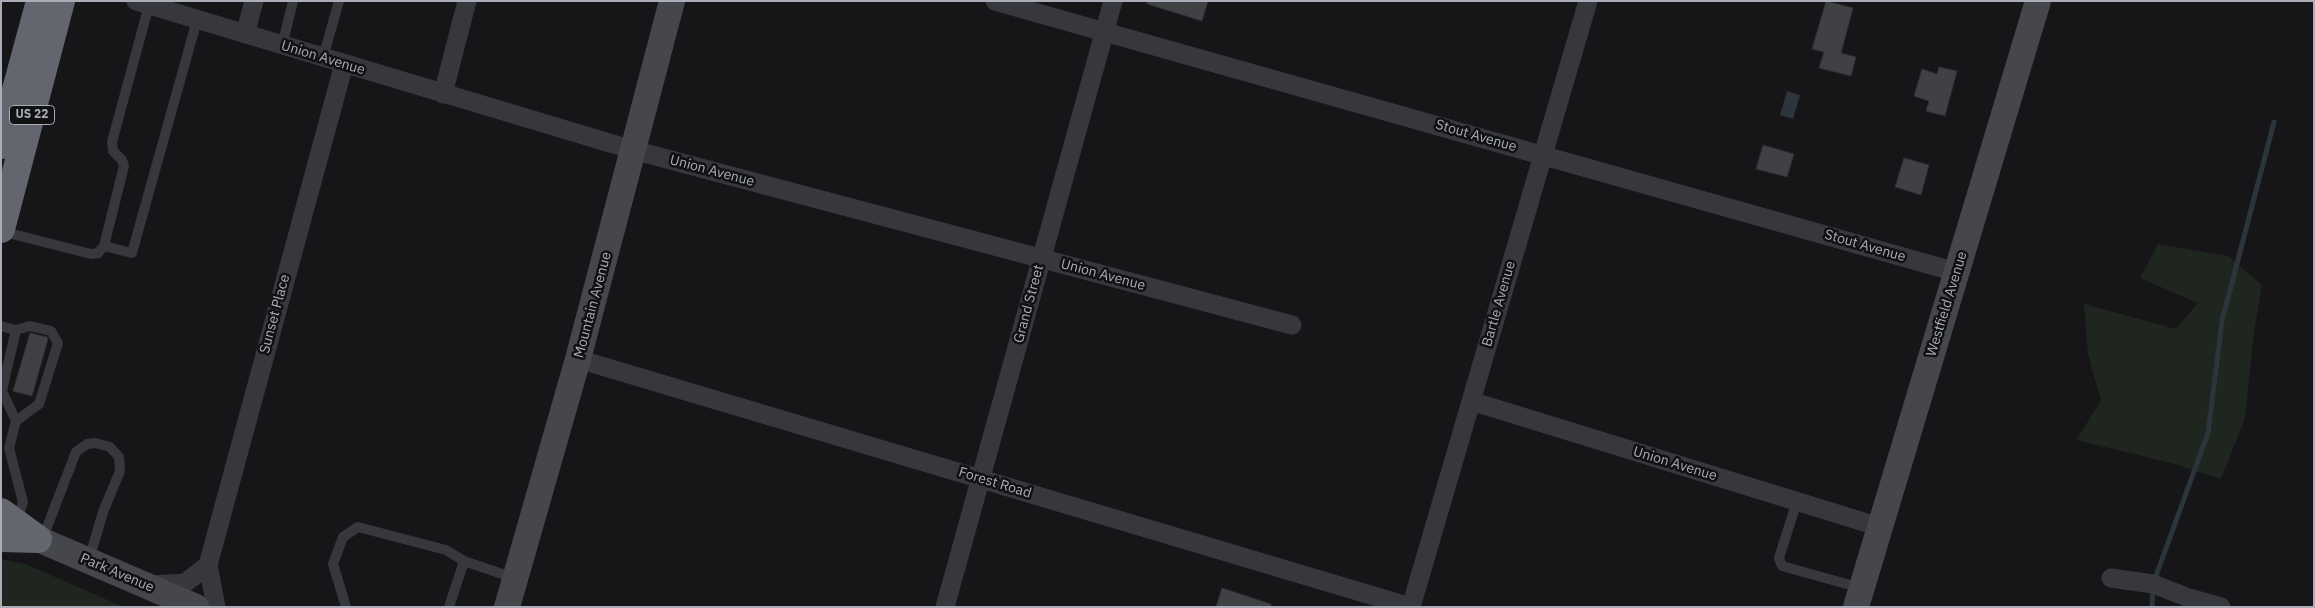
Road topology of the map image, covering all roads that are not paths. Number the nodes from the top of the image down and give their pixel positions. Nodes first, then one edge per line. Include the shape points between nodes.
1 (40, 1) edge
2 (61, 1) edge
3 (254, 1) edge
4 (293, 1) edge
5 (339, 1) edge
6 (467, 1) edge
7 (672, 1) edge
8 (995, 1) edge
9 (1113, 1) edge
10 (1588, 1) edge
11 (2038, 1) edge
12 (142, 3) edge
13 (197, 20) junction
14 (1104, 31) junction
15 (245, 34) junction
16 (282, 46) junction
17 (323, 58) junction
18 (344, 64) junction
19 (443, 94) junction
20 (2, 142) edge
21 (633, 150) junction
22 (1543, 155) junction
23 (1, 230) edge
24 (104, 246) junction
25 (1041, 258) junction
26 (1956, 272) junction
27 (1292, 325) dead end
28 (1, 326) edge
29 (16, 330) junction
30 (578, 359) junction
31 (4, 373) edge
32 (1471, 401) junction
33 (16, 421) junction
34 (980, 479) junction
35 (1797, 501) junction
36 (6, 524) edge
37 (1880, 527) junction
38 (40, 540) junction
39 (464, 561) junction
40 (89, 562) junction
41 (208, 565) junction
42 (516, 578) junction
43 (2111, 578) dead end
44 (143, 585) junction
45 (1858, 597) edge
46 (347, 606) edge
47 (168, 607) edge
48 (196, 607) edge
49 (216, 607) edge
50 (449, 607) edge
51 (507, 607) edge
52 (945, 607) edge
53 (1411, 607) edge
54 (2221, 607) edge

1 - 20 highway, US 22
2 - 23 highway, US 22
3 - 15 street
4 - 16 lane
5 - 17 lane
6 - 19 street
7 - 21 street, Mountain Avenue
8 - 14 street, Stout Avenue
9 - 14 street, Grand Street
10 - 22 street, Bartle Avenue
11 - 26 street, Westfield Avenue
12 - 13 street, Union Avenue
12 - 24 lane via 112,142 113,152 122,160 124,168
13 - 15 street, Union Avenue
13 - 24 lane via 132,253
14 - 22 street, Stout Avenue
14 - 25 street, Grand Street
15 - 16 street, Union Avenue
16 - 17 street, Union Avenue
17 - 18 street, Union Avenue
18 - 19 street, Union Avenue
18 - 41 street, Sunset Place
19 - 21 street, Union Avenue
21 - 25 street, Union Avenue
21 - 30 street, Mountain Avenue
22 - 26 street, Stout Avenue
22 - 32 street, Bartle Avenue
23 - 24 lane via 91,254 98,253
25 - 27 street, Union Avenue
25 - 34 street, Grand Street
26 - 37 street, Westfield Avenue
28 - 29 lane
29 - 31 lane
29 - 33 lane via 30,326 51,331 58,343 39,404
30 - 34 street, Forest Road
30 - 42 street, Mountain Avenue
31 - 33 lane via 2,391
32 - 35 street, Union Avenue
32 - 53 street, Bartle Avenue
33 - 36 lane via 9,448 23,502
34 - 52 street, Grand Street
34 - 53 street, Forest Road
35 - 37 street, Union Avenue
35 - 45 lane via 1779,558 1782,566
36 - 38 highway
37 - 45 street, Westfield Avenue
38 - 40 street, Park Avenue
38 - 40 lane via 76,452 87,444 95,443 110,448 119,457 120,471 103,512
39 - 42 lane
39 - 46 lane via 446,550 358,527 343,537 332,564
39 - 50 lane
40 - 44 street, Park Avenue
41 - 44 street via 185,583
41 - 49 street, Sunset Place
42 - 51 street, Mountain Avenue
43 - 54 street via 2153,584
44 - 47 street
44 - 48 street, Park Avenue

